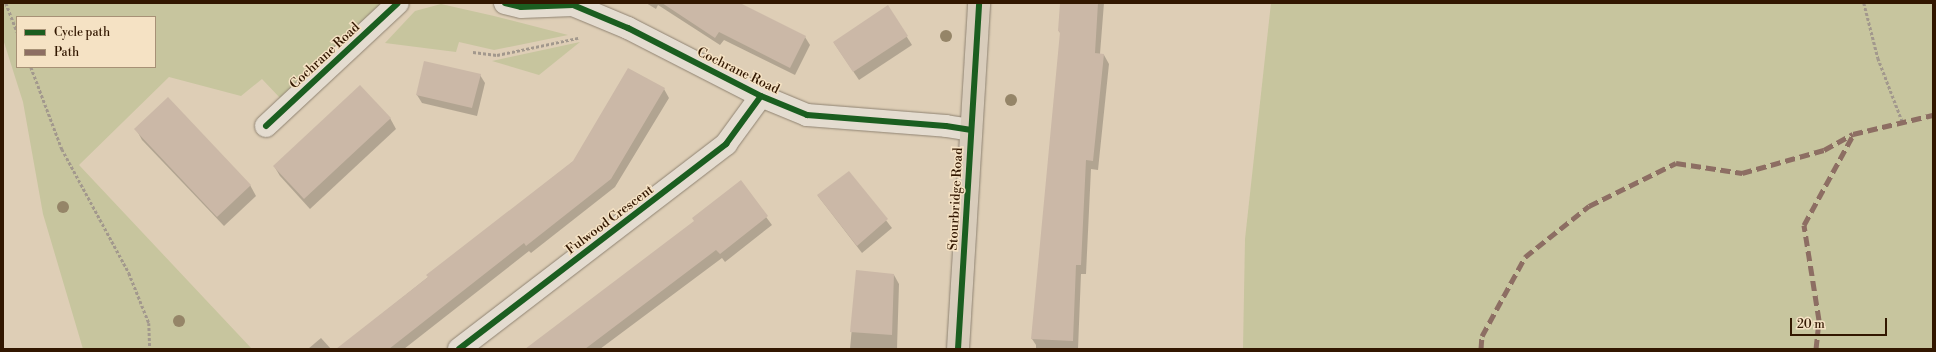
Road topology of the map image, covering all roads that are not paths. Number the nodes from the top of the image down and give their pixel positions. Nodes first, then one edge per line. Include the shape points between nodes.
1 (398, 3) edge
2 (505, 3) edge
3 (979, 3) edge
4 (761, 96) junction
5 (266, 126) dead end
6 (970, 130) junction
7 (460, 349) edge
8 (958, 349) edge

1 - 5 street, Cochrane Road
2 - 4 street, Cochrane Road via 521,7 573,4 628,28
3 - 6 main road, Stourbridge Road
4 - 6 street, Cochrane Road via 807,115
4 - 7 street, Fulwood Crescent via 726,144
6 - 8 main road, Stourbridge Road

